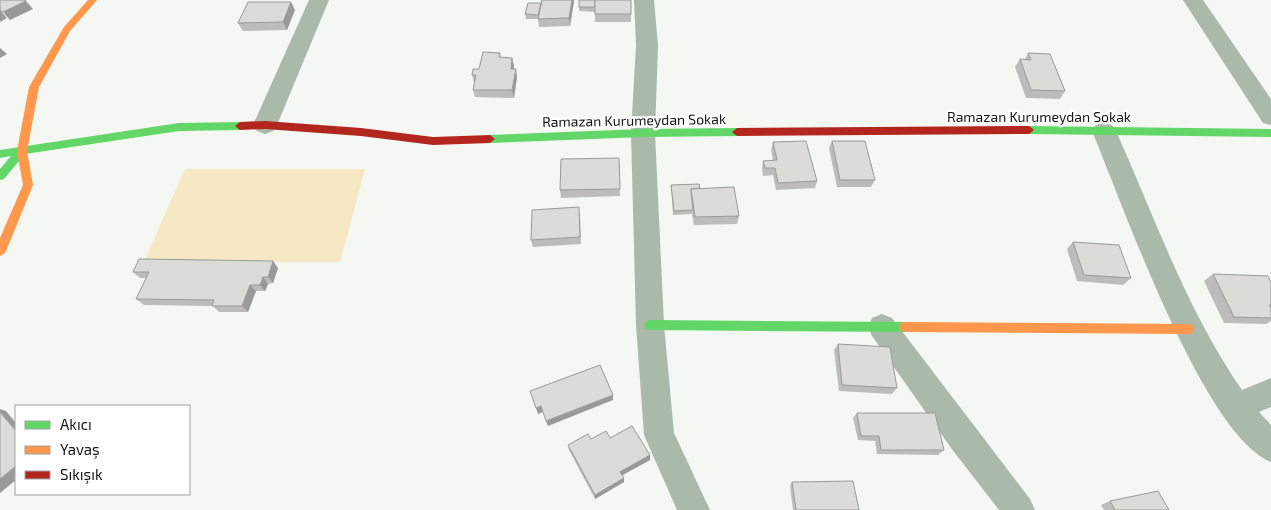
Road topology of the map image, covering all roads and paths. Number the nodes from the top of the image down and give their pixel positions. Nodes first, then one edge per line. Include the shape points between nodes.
1 (93, 0) edge
2 (319, 0) edge
3 (644, 0) edge
4 (1193, 0) edge
5 (1271, 118) edge
6 (265, 125) junction
7 (1104, 131) junction
8 (643, 133) junction
9 (1271, 134) edge
10 (22, 151) junction
11 (0, 154) edge
12 (0, 176) edge
13 (0, 251) edge
14 (650, 325) junction
15 (882, 327) junction
16 (1188, 329) junction
17 (1271, 392) edge
18 (1237, 407) junction
19 (1271, 446) edge
20 (694, 510) edge
21 (1019, 510) edge

1 - 10 street via 67,29 34,87
2 - 6 street
3 - 8 street via 647,45
4 - 5 street
6 - 8 street, Ramazan Kurumeydan Sokak via 433,141
6 - 10 street, Ramazan Kurumeydan Sokak via 179,127
7 - 8 street, Ramazan Kurumeydan Sokak
7 - 9 street, Ramazan Kurumeydan Sokak
7 - 16 street
8 - 14 street
10 - 11 street, Ramazan Kurumeydan Sokak
10 - 12 street
10 - 13 street via 28,185
14 - 15 street
14 - 20 street via 659,435
15 - 16 street
15 - 21 street
16 - 18 street
17 - 18 street
18 - 19 street

